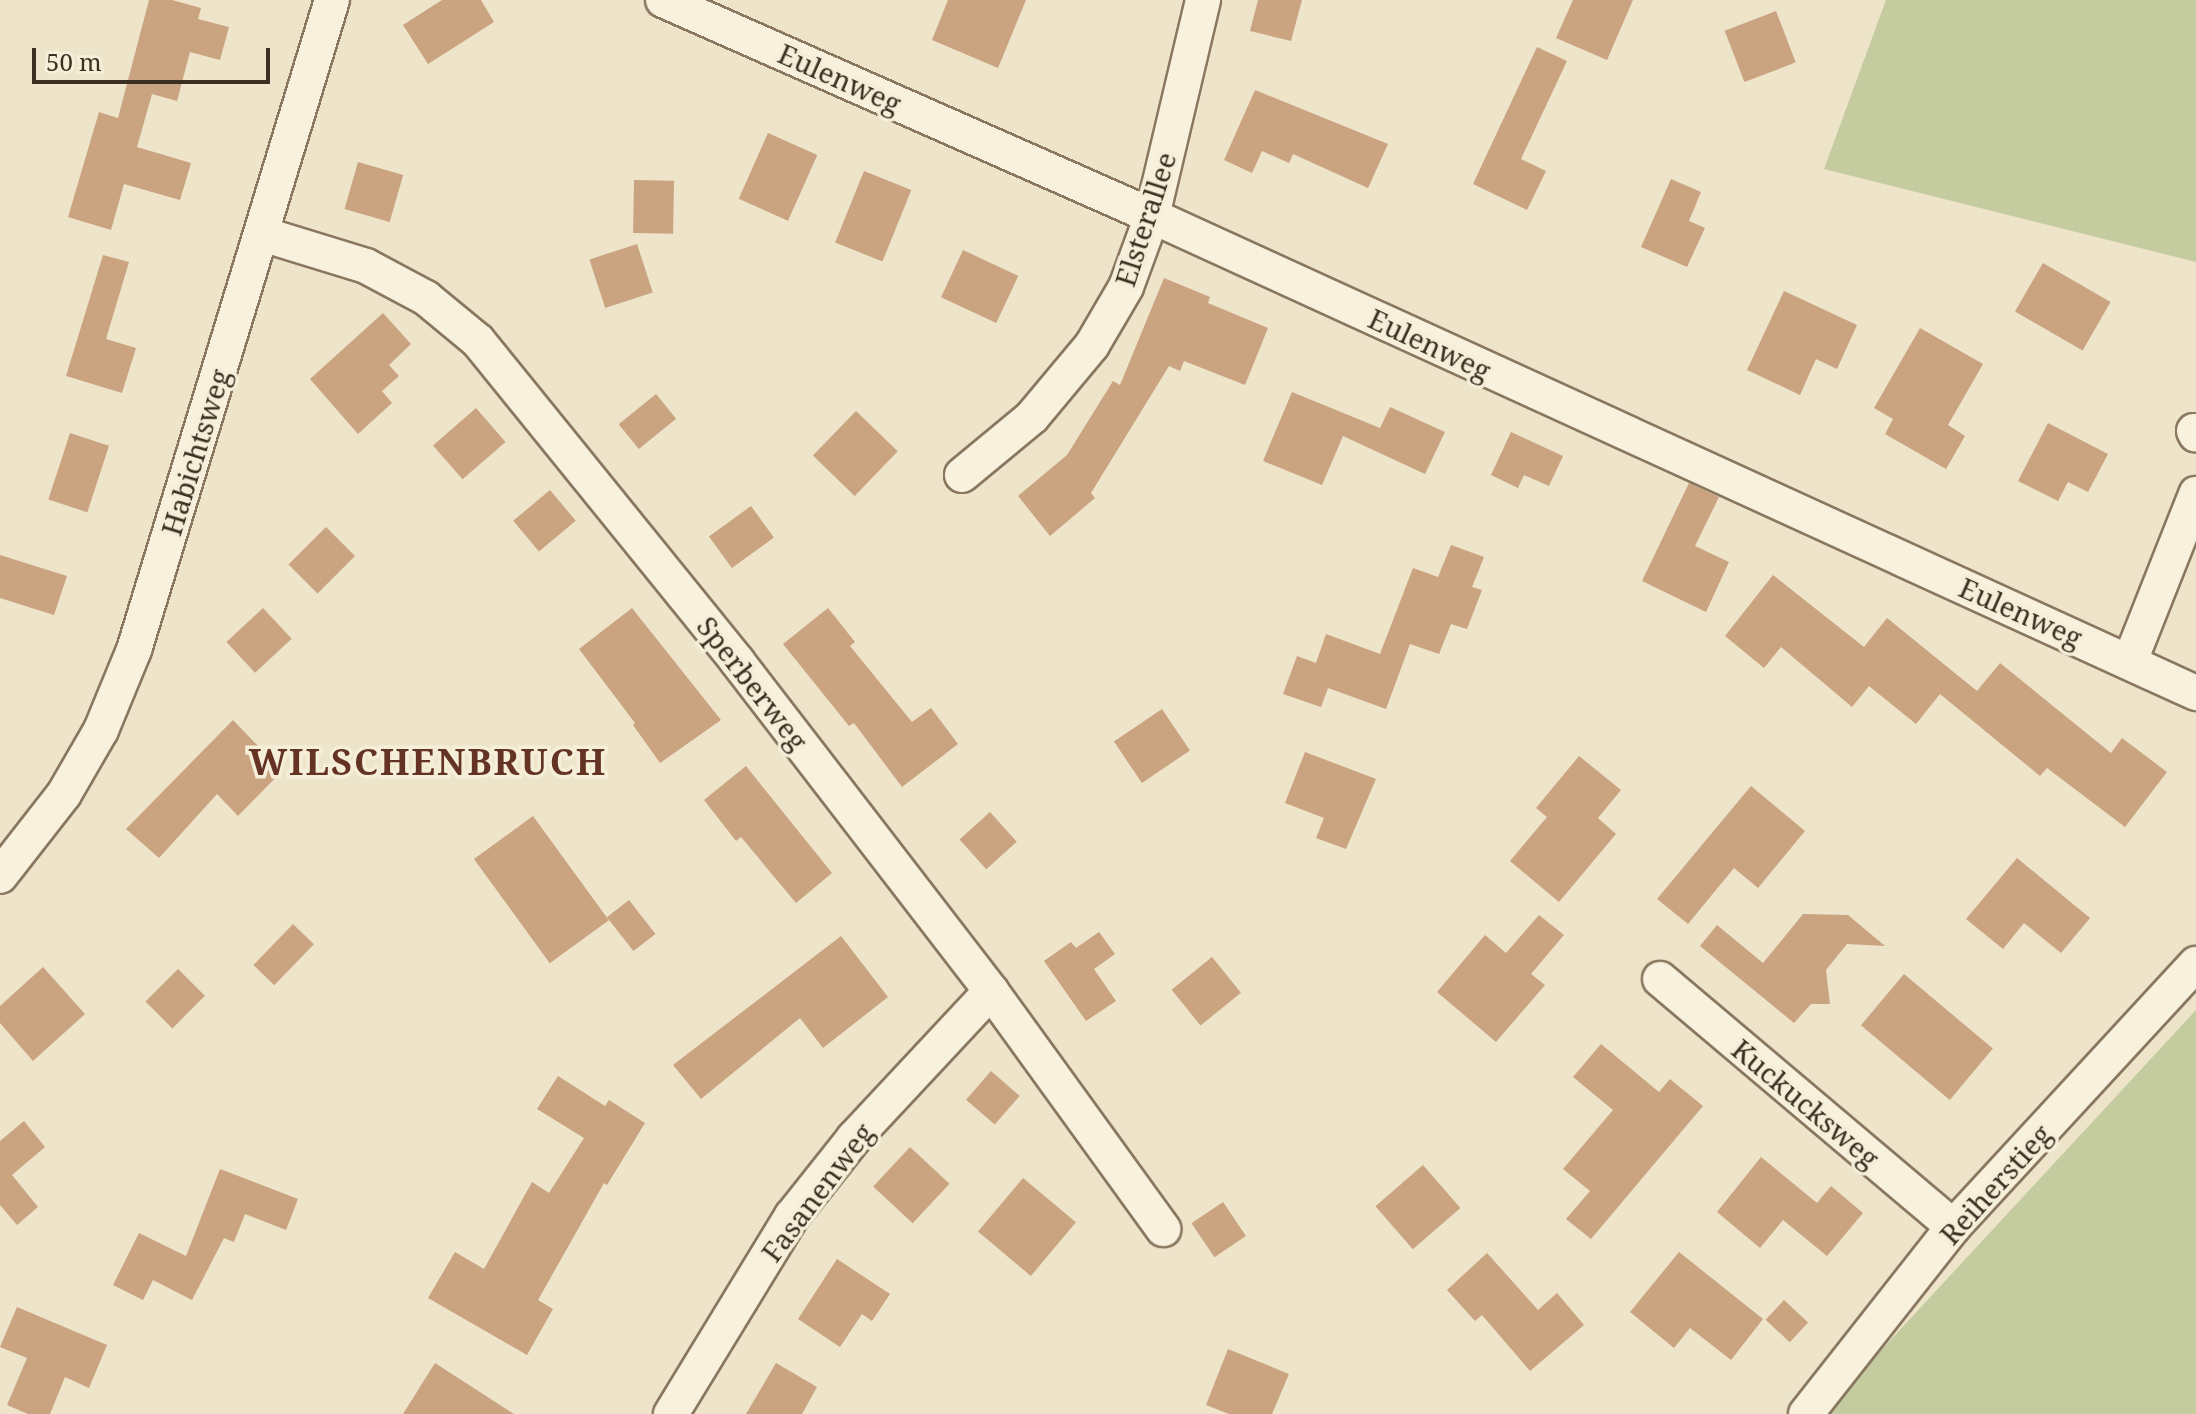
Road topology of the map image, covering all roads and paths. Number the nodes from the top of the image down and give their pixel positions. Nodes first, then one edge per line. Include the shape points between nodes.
1 (332, 0) edge
2 (663, 0) edge
3 (1203, 0) edge
4 (1152, 216) junction
5 (262, 234) junction
6 (962, 475) dead end
7 (2196, 494) edge
8 (2130, 661) junction
9 (2196, 693) edge
10 (0, 876) edge
11 (2196, 964) edge
12 (1660, 979) dead end
13 (991, 991) junction
14 (1953, 1227) junction
15 (1163, 1229) dead end
16 (671, 1414) edge
17 (1806, 1414) edge

1 - 5 street, Habichtsweg
2 - 4 street, Eulenweg
3 - 4 street, Elsterallee
4 - 6 street, Elsterallee via 1126,287 1092,345 1032,417
4 - 8 street, Eulenweg
5 - 10 street, Habichtsweg via 134,650 101,730 64,794
5 - 13 street, Sperberweg via 366,266 426,298 478,341 737,661
7 - 8 street
8 - 9 street, Eulenweg
11 - 14 street, Reiherstieg
12 - 14 street, Kuckucksweg
13 - 15 street, Sperberweg
13 - 16 street, Fasanenweg via 854,1138 792,1216
14 - 17 street, Reiherstieg

